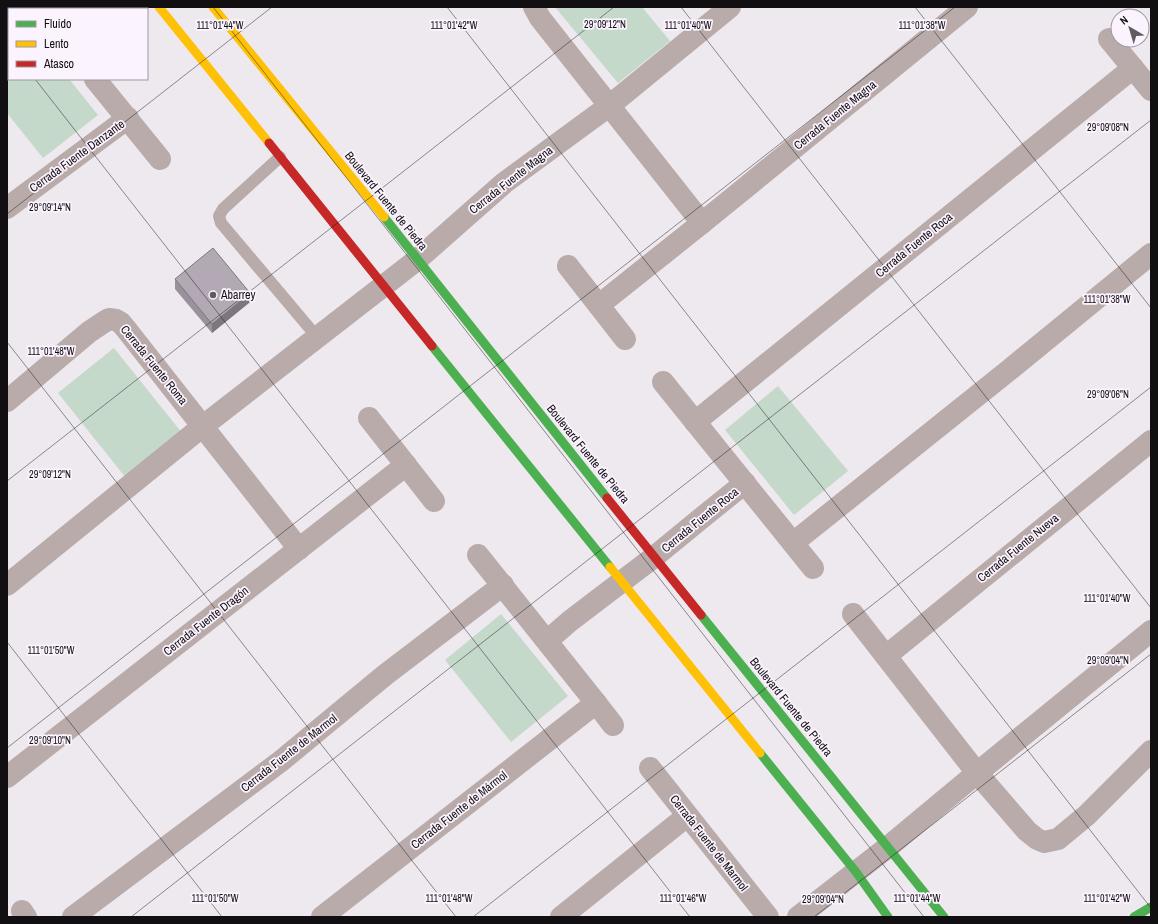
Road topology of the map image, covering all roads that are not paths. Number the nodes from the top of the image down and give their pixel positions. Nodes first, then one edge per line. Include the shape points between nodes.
1 (159, 7) edge
2 (213, 7) edge
3 (534, 7) edge
4 (730, 7) edge
5 (968, 7) edge
6 (1109, 39) dead end
7 (1133, 68) junction
8 (96, 80) edge
9 (1151, 90) edge
10 (609, 106) junction
11 (128, 118) junction
12 (280, 157) junction
13 (160, 159) dead end
14 (7, 208) edge
15 (702, 223) junction
16 (1151, 254) edge
17 (418, 259) junction
18 (568, 266) dead end
19 (384, 286) junction
20 (599, 305) junction
21 (317, 338) junction
22 (625, 339) dead end
23 (663, 382) dead end
24 (7, 401) edge
25 (369, 418) dead end
26 (695, 422) junction
27 (203, 426) junction
28 (1151, 441) edge
29 (406, 465) junction
30 (745, 483) junction
31 (434, 501) dead end
32 (793, 543) junction
33 (299, 549) junction
34 (478, 555) dead end
35 (654, 557) junction
36 (813, 568) dead end
37 (622, 580) junction
38 (7, 585) edge
39 (503, 585) junction
40 (852, 614) dead end
41 (1151, 631) edge
42 (547, 641) junction
43 (886, 656) junction
44 (596, 703) junction
45 (612, 725) dead end
46 (1151, 751) edge
47 (650, 768) dead end
48 (977, 772) junction
49 (7, 777) edge
50 (687, 816) junction
51 (888, 847) junction
52 (856, 872) junction
53 (1151, 907) edge
54 (73, 917) edge
55 (322, 917) edge
56 (561, 917) edge
57 (768, 917) edge
58 (798, 917) edge
59 (888, 917) edge
60 (944, 917) edge
61 (1134, 917) edge

1 - 12 street
2 - 17 street, Boulevard Fuente de Piedra
3 - 10 street
4 - 10 street, Cerrada Fuente Magna
5 - 15 street, Cerrada Fuente Magna
6 - 7 street
7 - 9 street
7 - 26 street, Cerrada Fuente Roca
8 - 11 street, Cerrada Fuente Danzante
10 - 15 street
10 - 17 street, Cerrada Fuente Magna via 504,183
11 - 13 street, Cerrada Fuente Danzante
11 - 14 street, Cerrada Fuente Danzante
12 - 19 street
12 - 21 lane via 223,209 219,216 221,223
15 - 20 street, Cerrada Fuente Magna
16 - 32 street
17 - 19 street, Cerrada Fuente Magna
17 - 35 street, Boulevard Fuente de Piedra
18 - 20 street
19 - 21 street
19 - 37 street
20 - 22 street
21 - 27 street
23 - 26 street, Cerrada Fuente Roca
24 - 27 street, Cerrada Fuente Roma via 89,332 109,319 121,323
25 - 29 street
26 - 30 street, Cerrada Fuente Roca
27 - 33 street, Cerrada Fuente Roma
27 - 38 street
28 - 43 street, Cerrada Fuente Nueva
29 - 31 street
29 - 33 street, Cerrada Fuente Dragón
30 - 32 street, Cerrada Fuente Roca
30 - 35 street, Cerrada Fuente Roca
32 - 36 street, Cerrada Fuente Roca
33 - 49 street, Cerrada Fuente Dragón
34 - 39 street
35 - 37 street
35 - 51 street, Boulevard Fuente de Piedra
37 - 42 street
37 - 52 street
39 - 42 street
39 - 54 street, Cerrada Fuente de Marmol via 385,675 281,761
40 - 43 street
41 - 48 street
42 - 44 street
43 - 48 street
44 - 45 street
44 - 55 street, Cerrada Fuente de Mármol
46 - 48 street via 1087,815 1058,839 1044,842 1026,831
47 - 50 street, Cerrada Fuente de Marmol
48 - 51 street
50 - 56 street
50 - 57 street, Cerrada Fuente de Marmol
51 - 52 street
51 - 60 street, Boulevard Fuente de Piedra
52 - 58 street
52 - 59 street
53 - 61 street

